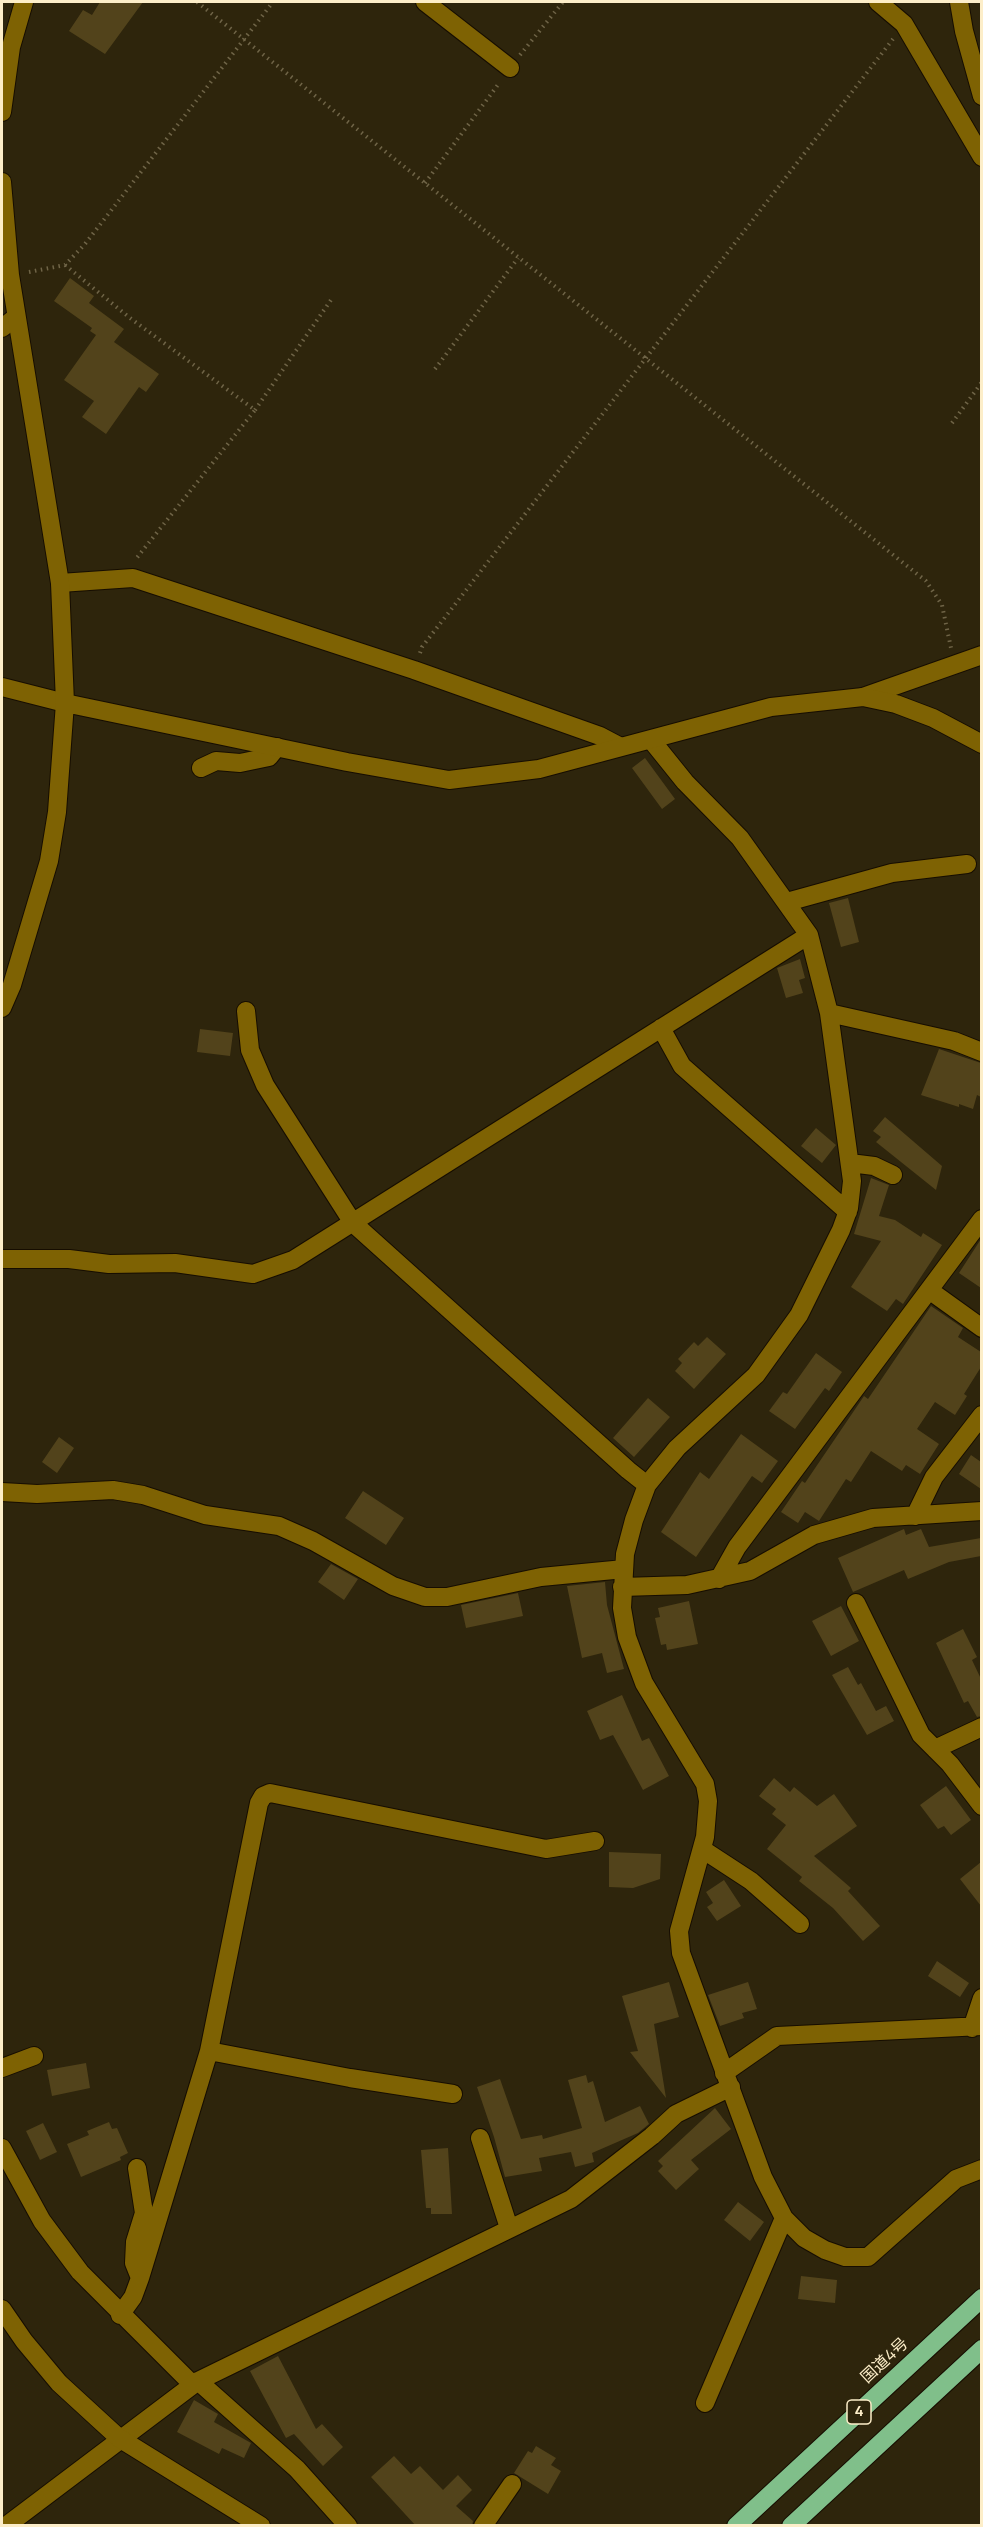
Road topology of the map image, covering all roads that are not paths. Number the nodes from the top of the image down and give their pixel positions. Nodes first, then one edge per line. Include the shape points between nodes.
1 (24, 2) edge
2 (425, 2) edge
3 (878, 2) edge
4 (959, 2) edge
5 (510, 68) road end
6 (981, 96) edge
7 (2, 112) edge
8 (981, 158) edge
9 (2, 182) edge
10 (16, 317) junction
11 (2, 328) edge
12 (60, 583) junction
13 (981, 655) edge
14 (2, 687) edge
15 (863, 697) junction
16 (65, 703) junction
17 (652, 741) junction
18 (981, 744) edge
19 (619, 746) junction
20 (277, 747) junction
21 (201, 768) dead end
22 (967, 864) dead end
23 (787, 902) junction
24 (809, 935) junction
25 (2, 1008) edge
26 (246, 1011) dead end
27 (829, 1013) junction
28 (661, 1028) junction
29 (981, 1052) edge
30 (850, 1163) junction
31 (893, 1175) dead end
32 (848, 1212) junction
33 (981, 1219) edge
34 (353, 1223) junction
35 (2, 1259) edge
36 (929, 1290) junction
37 (981, 1328) edge
38 (981, 1415) edge
39 (647, 1485) junction
40 (2, 1492) edge
41 (981, 1510) edge
42 (915, 1516) junction
43 (623, 1578) junction
44 (718, 1579) junction
45 (856, 1603) dead end
46 (981, 1727) edge
47 (934, 1749) junction
48 (981, 1806) edge
49 (595, 1841) dead end
50 (702, 1849) junction
51 (800, 1924) dead end
52 (981, 1998) edge
53 (977, 2027) edge
54 (209, 2051) junction
55 (34, 2056) dead end
56 (2, 2067) edge
57 (727, 2080) junction
58 (453, 2094) dead end
59 (480, 2138) dead end
60 (2, 2148) edge
61 (137, 2168) dead end
62 (981, 2169) edge
63 (784, 2218) junction
64 (509, 2228) junction
65 (140, 2278) junction
66 (981, 2298) edge
67 (2, 2309) edge
68 (120, 2314) junction
69 (981, 2349) edge
70 (195, 2383) junction
71 (705, 2403) dead end
72 (119, 2438) junction
73 (512, 2484) dead end
74 (6, 2526) edge
75 (261, 2526) edge
76 (348, 2526) edge
77 (483, 2526) edge
78 (736, 2526) edge
79 (791, 2526) edge

1 - 7 street via 11,47
2 - 5 street
3 - 8 street via 904,24
4 - 6 street
9 - 10 street
10 - 11 street
10 - 12 street
12 - 16 street
12 - 19 street via 134,578 414,670 600,735
13 - 15 street
14 - 16 street
15 - 17 street via 771,707
15 - 18 street via 933,718
16 - 20 street
16 - 25 street via 57,812 49,861
17 - 19 street
17 - 23 street via 685,782 740,838
19 - 20 street via 539,769 449,780
20 - 21 street via 268,757 240,763 216,761
22 - 23 street via 892,873
23 - 24 street
24 - 27 street
24 - 28 street
26 - 34 street via 250,1050 265,1084
27 - 29 street via 954,1041
27 - 30 street
28 - 32 street via 682,1066
28 - 34 street
30 - 31 street via 874,1166
30 - 32 street
32 - 39 street via 799,1315 756,1375 677,1448
33 - 36 street
34 - 35 street via 293,1260 254,1274 175,1263
34 - 39 street
36 - 37 street
36 - 44 street via 737,1547
38 - 42 street via 934,1477
39 - 43 street via 634,1520
40 - 43 street via 113,1490 143,1495 204,1515 279,1526 393,1586 425,1597 447,1597 542,1577
41 - 42 street
42 - 44 street via 873,1518 814,1535 750,1571
43 - 44 street via 687,1585
43 - 50 street via 627,1637 644,1683 705,1784 709,1818
45 - 47 street via 921,1735
46 - 47 street
47 - 48 street
49 - 54 street via 546,1849 270,1793 263,1796
50 - 51 street via 751,1881
50 - 57 street via 679,1931 681,1953
52 - 53 street
53 - 57 street via 777,2036
54 - 58 street
54 - 65 street
55 - 56 street
57 - 63 street via 763,2177
57 - 64 street via 676,2114 570,2199
59 - 64 street
60 - 68 street via 42,2221 80,2272
61 - 65 street via 144,2213 135,2242 134,2263
62 - 63 street via 956,2179 868,2257 859,2259 825,2250 804,2238
63 - 71 street
64 - 70 street
65 - 68 street via 133,2297
66 - 78 highway, 国道4号 / 4
67 - 72 street via 59,2383
68 - 70 street
69 - 79 highway, 4
70 - 72 street
70 - 76 street via 297,2469
72 - 74 street
72 - 75 street
73 - 77 street

